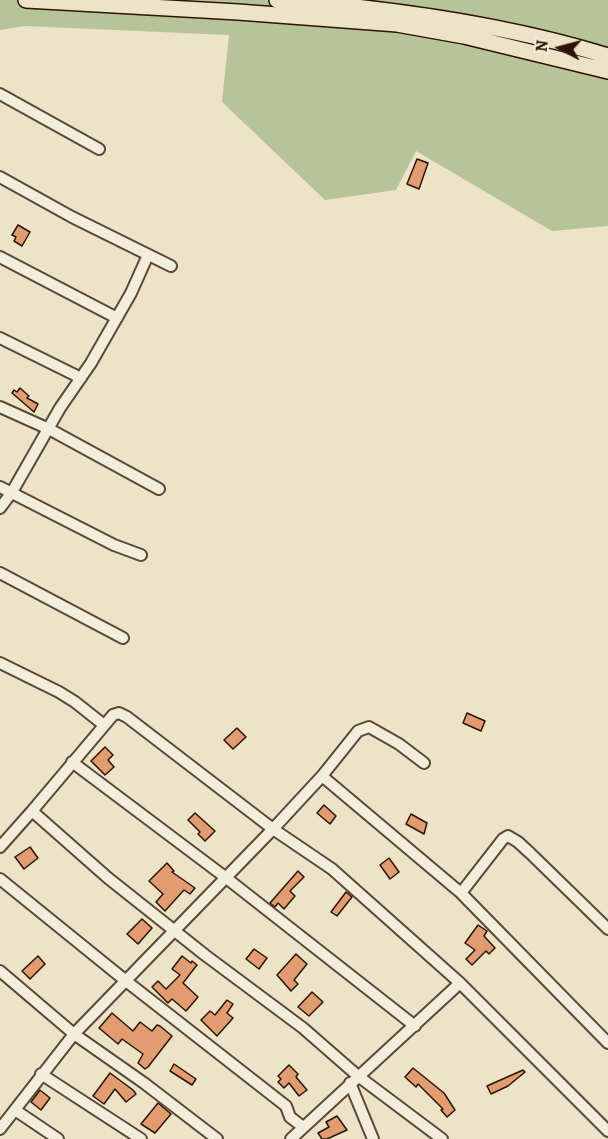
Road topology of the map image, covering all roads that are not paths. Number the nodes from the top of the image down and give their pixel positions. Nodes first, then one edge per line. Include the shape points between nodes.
1 (26, 0) edge
2 (277, 0) edge
3 (608, 56) edge
4 (608, 71) edge
5 (0, 94) edge
6 (99, 149) dead end
7 (0, 177) edge
8 (148, 255) junction
9 (0, 257) edge
10 (171, 266) dead end
11 (117, 318) junction
12 (0, 338) edge
13 (81, 378) junction
14 (0, 407) edge
15 (49, 429) junction
16 (0, 487) edge
17 (159, 489) dead end
18 (12, 492) junction
19 (0, 508) edge
20 (141, 555) dead end
21 (0, 573) edge
22 (123, 638) dead end
23 (0, 663) edge
24 (104, 725) junction
25 (72, 762) junction
26 (424, 764) dead end
27 (322, 776) junction
28 (32, 811) junction
29 (273, 828) junction
30 (0, 848) edge
31 (225, 877) junction
32 (0, 879) edge
33 (461, 893) junction
34 (608, 929) edge
35 (173, 930) junction
36 (0, 971) edge
37 (126, 981) junction
38 (459, 983) junction
39 (415, 1026) junction
40 (74, 1035) junction
41 (608, 1043) edge
42 (41, 1074) junction
43 (354, 1080) junction
44 (15, 1110) junction
45 (303, 1127) junction
46 (0, 1129) edge
47 (608, 1131) edge
48 (58, 1139) edge
49 (141, 1139) edge
50 (217, 1139) edge
51 (291, 1139) edge
52 (373, 1139) edge
53 (442, 1139) edge

1 - 4 highway via 397,24
2 - 3 highway via 463,21
5 - 6 street
7 - 8 street
8 - 10 street
8 - 11 street
9 - 11 street
11 - 13 street
12 - 13 street
13 - 15 street
14 - 15 street
15 - 17 street
15 - 18 street
16 - 18 street
18 - 19 street
18 - 20 street
21 - 22 street
23 - 24 street via 59,692
24 - 25 street
24 - 29 street via 116,713 123,714
25 - 28 street
25 - 31 street
26 - 27 street via 369,727 358,731
27 - 29 street
27 - 33 street
28 - 30 street
28 - 35 street
29 - 31 street
29 - 38 street via 333,869
31 - 35 street
31 - 39 street
32 - 37 street
33 - 34 street via 508,836
33 - 41 street
35 - 37 street
35 - 43 street via 303,1028
36 - 40 street
37 - 40 street
37 - 45 street via 286,1106 290,1117
38 - 39 street
38 - 47 street
39 - 43 street
40 - 42 street
40 - 50 street
42 - 44 street
42 - 49 street
43 - 45 street
43 - 52 street
43 - 53 street
44 - 46 street
44 - 48 street
45 - 51 street

